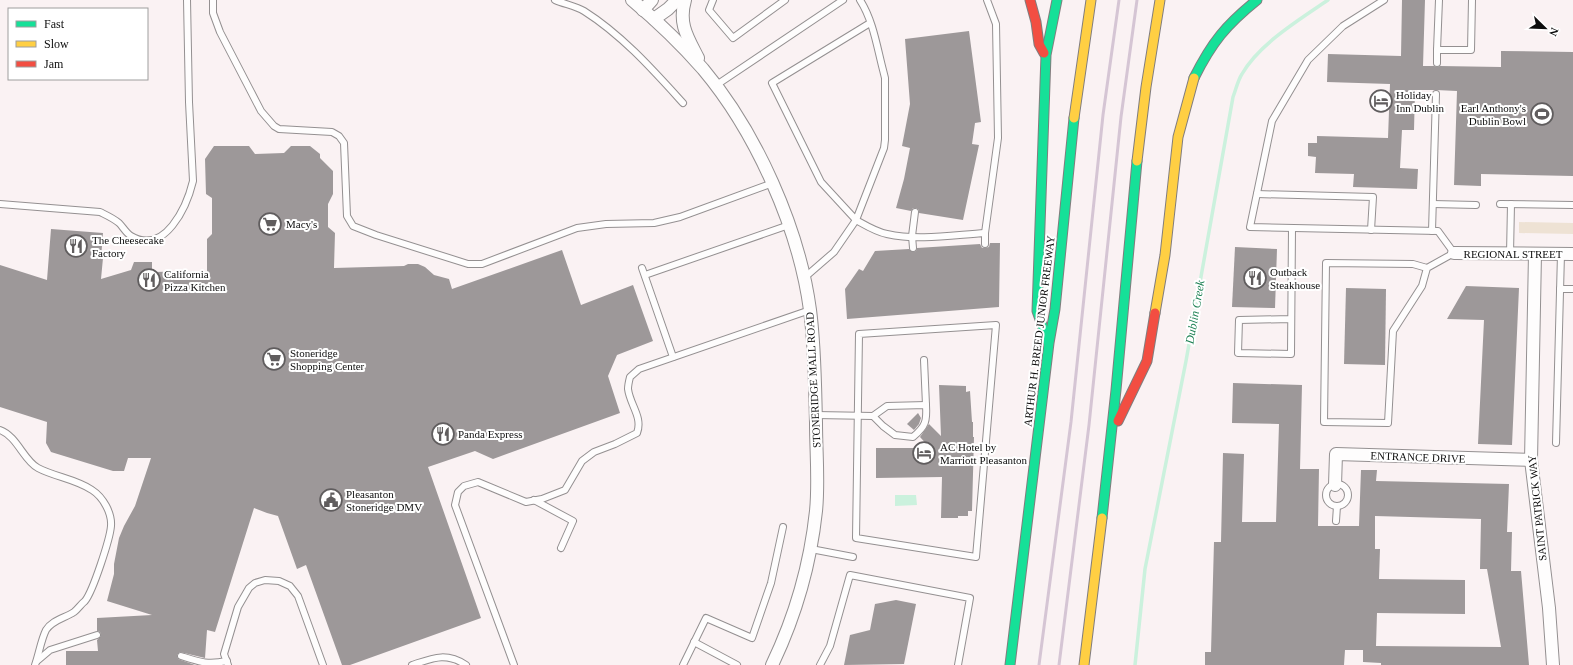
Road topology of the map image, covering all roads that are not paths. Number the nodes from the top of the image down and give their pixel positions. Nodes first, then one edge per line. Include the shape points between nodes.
1 (187, 0) edge
2 (213, 0) edge
3 (555, 0) edge
4 (632, 0) edge
5 (652, 0) edge
6 (677, 0) edge
7 (685, 0) edge
8 (712, 0) edge
9 (785, 0) edge
10 (843, 0) edge
11 (860, 0) edge
12 (987, 0) edge
13 (1030, 0) edge
14 (1057, 0) edge
15 (1091, 0) edge
16 (1160, 0) edge
17 (1257, 0) edge
18 (1384, 0) edge
19 (1439, 0) edge
20 (1472, 0) edge
21 (644, 10) junction
22 (654, 19) junction
23 (870, 23) junction
24 (1437, 50) junction
25 (1046, 55) junction
26 (1437, 63) dead end
27 (704, 70) junction
28 (715, 86) junction
29 (1436, 94) dead end
30 (683, 103) dead end
31 (773, 183) junction
32 (1257, 194) junction
33 (0, 204) edge
34 (1433, 204) junction
35 (1500, 204) dead end
36 (1511, 204) junction
37 (1476, 205) dead end
38 (1573, 205) edge
39 (915, 212) dead end
40 (856, 220) junction
41 (789, 225) junction
42 (1292, 228) junction
43 (1371, 230) junction
44 (1432, 231) junction
45 (985, 233) junction
46 (912, 236) junction
47 (985, 244) dead end
48 (913, 248) dead end
49 (1454, 254) junction
50 (1510, 254) junction
51 (1535, 254) junction
52 (1567, 254) edge
53 (1427, 268) junction
54 (804, 278) junction
55 (1560, 289) junction
56 (1573, 289) edge
57 (810, 310) junction
58 (1291, 319) junction
59 (1048, 343) junction
60 (673, 357) junction
61 (924, 360) dead end
62 (926, 405) junction
63 (816, 415) junction
64 (858, 415) junction
65 (873, 416) junction
66 (0, 430) edge
67 (1111, 436) junction
68 (1556, 443) dead end
69 (1531, 460) junction
70 (1336, 485) junction
71 (534, 500) junction
72 (1336, 506) junction
73 (1336, 521) dead end
74 (783, 527) dead end
75 (561, 548) dead end
76 (811, 548) junction
77 (853, 557) dead end
78 (97, 636) dead end
79 (694, 642) junction
80 (181, 656) dead end
81 (227, 663) edge
82 (35, 664) edge
83 (684, 664) edge
84 (323, 665) edge
85 (412, 665) edge
86 (466, 665) edge
87 (514, 665) edge
88 (691, 665) edge
89 (737, 665) edge
90 (772, 665) edge
91 (820, 665) edge
92 (958, 665) edge
93 (1010, 665) edge
94 (1084, 665) edge
95 (1553, 665) edge

1 - 33 lane via 192,181 190,193 175,224 153,241 140,240 130,235 118,222 100,212
2 - 31 lane via 213,13 220,32 261,111 274,126 279,129 332,132 344,142 347,216 353,226 376,235 468,264 482,264 577,228 664,221
3 - 30 lane via 583,11 609,30 633,50
4 - 21 street, STONERIDGE MALL ROAD
5 - 21 street
6 - 22 street
7 - 27 street via 682,18 684,29
8 - 9 lane via 709,10 733,38
10 - 28 lane
11 - 23 lane
12 - 45 lane via 996,24 998,138
13 - 25 highway via 1039,44
14 - 25 highway
15 - 59 highway, ARTHUR H. BREED JUNIOR FREEWAY via 1074,121 1055,309
16 - 67 highway via 1138,161
17 - 67 highway via 1238,14 1219,35 1192,82 1178,137 1165,255 1147,361
18 - 32 lane via 1343,26 1308,60 1272,121
19 - 24 lane
20 - 24 lane via 1471,50
21 - 22 street, STONERIDGE MALL ROAD
22 - 27 street, STONERIDGE MALL ROAD
23 - 40 lane via 885,78 884,148
23 - 40 lane via 772,83 821,182
24 - 26 lane
25 - 59 highway via 1037,311
27 - 28 street, STONERIDGE MALL ROAD
28 - 31 street, STONERIDGE MALL ROAD via 742,127
29 - 34 lane
31 - 41 street, STONERIDGE MALL ROAD
32 - 42 lane via 1250,227
32 - 43 lane via 1373,197
34 - 37 lane
34 - 44 lane
35 - 36 lane
36 - 38 lane
36 - 50 lane
39 - 46 lane
40 - 46 lane via 886,234
40 - 54 lane via 834,252
41 - 54 street, STONERIDGE MALL ROAD
41 - 60 lane via 643,272
42 - 43 lane
42 - 58 lane
43 - 44 lane
44 - 49 lane via 1438,231
45 - 46 lane
45 - 47 lane
46 - 48 lane
49 - 50 street, REGIONAL STREET
49 - 53 lane
50 - 51 street, REGIONAL STREET
51 - 52 street, REGIONAL STREET
51 - 69 street, SAINT PATRICK WAY
52 - 55 lane
53 - 53 lane via 1422,286 1393,331 1388,423 1324,422 1326,263 1413,264
54 - 57 street, STONERIDGE MALL ROAD
55 - 56 lane
55 - 68 lane
57 - 60 lane
57 - 63 street, STONERIDGE MALL ROAD
58 - 58 lane via 1291,354 1238,353 1239,320
59 - 93 highway, ARTHUR H. BREED JUNIOR FREEWAY
60 - 71 lane via 639,369 630,377 628,389 636,410 639,426 637,433 594,452 582,461 565,490
61 - 62 lane
62 - 65 lane via 887,406
62 - 65 lane via 927,419 922,430 913,436 895,435
63 - 64 lane
63 - 76 street, STONERIDGE MALL ROAD via 816,510
64 - 64 lane via 859,334 996,325 976,557 856,538
64 - 65 lane
66 - 82 lane via 6,432 36,468 91,490 103,500 110,515 111,526 93,586 86,599 74,612 56,621 47,630
67 - 94 highway
69 - 70 street, ENTRANCE DRIVE via 1336,454
69 - 95 street, SAINT PATRICK WAY via 1549,608
70 - 72 lane via 1328,490 1327,497 1330,503
70 - 72 lane via 1345,488 1348,494 1346,501
71 - 75 lane via 573,521
71 - 87 lane via 526,502 478,482 464,486 455,498
72 - 73 lane
74 - 79 lane via 771,583 752,638 706,618
76 - 77 lane
76 - 90 street, STONERIDGE MALL ROAD via 802,590
78 - 82 lane via 50,650
79 - 83 lane
79 - 89 lane
80 - 81 lane via 206,664
81 - 84 lane via 224,654 238,607 249,588 265,580 279,581 290,586 298,596
83 - 88 lane
85 - 86 lane via 440,656 447,656
91 - 92 lane via 830,646 850,576 970,598

